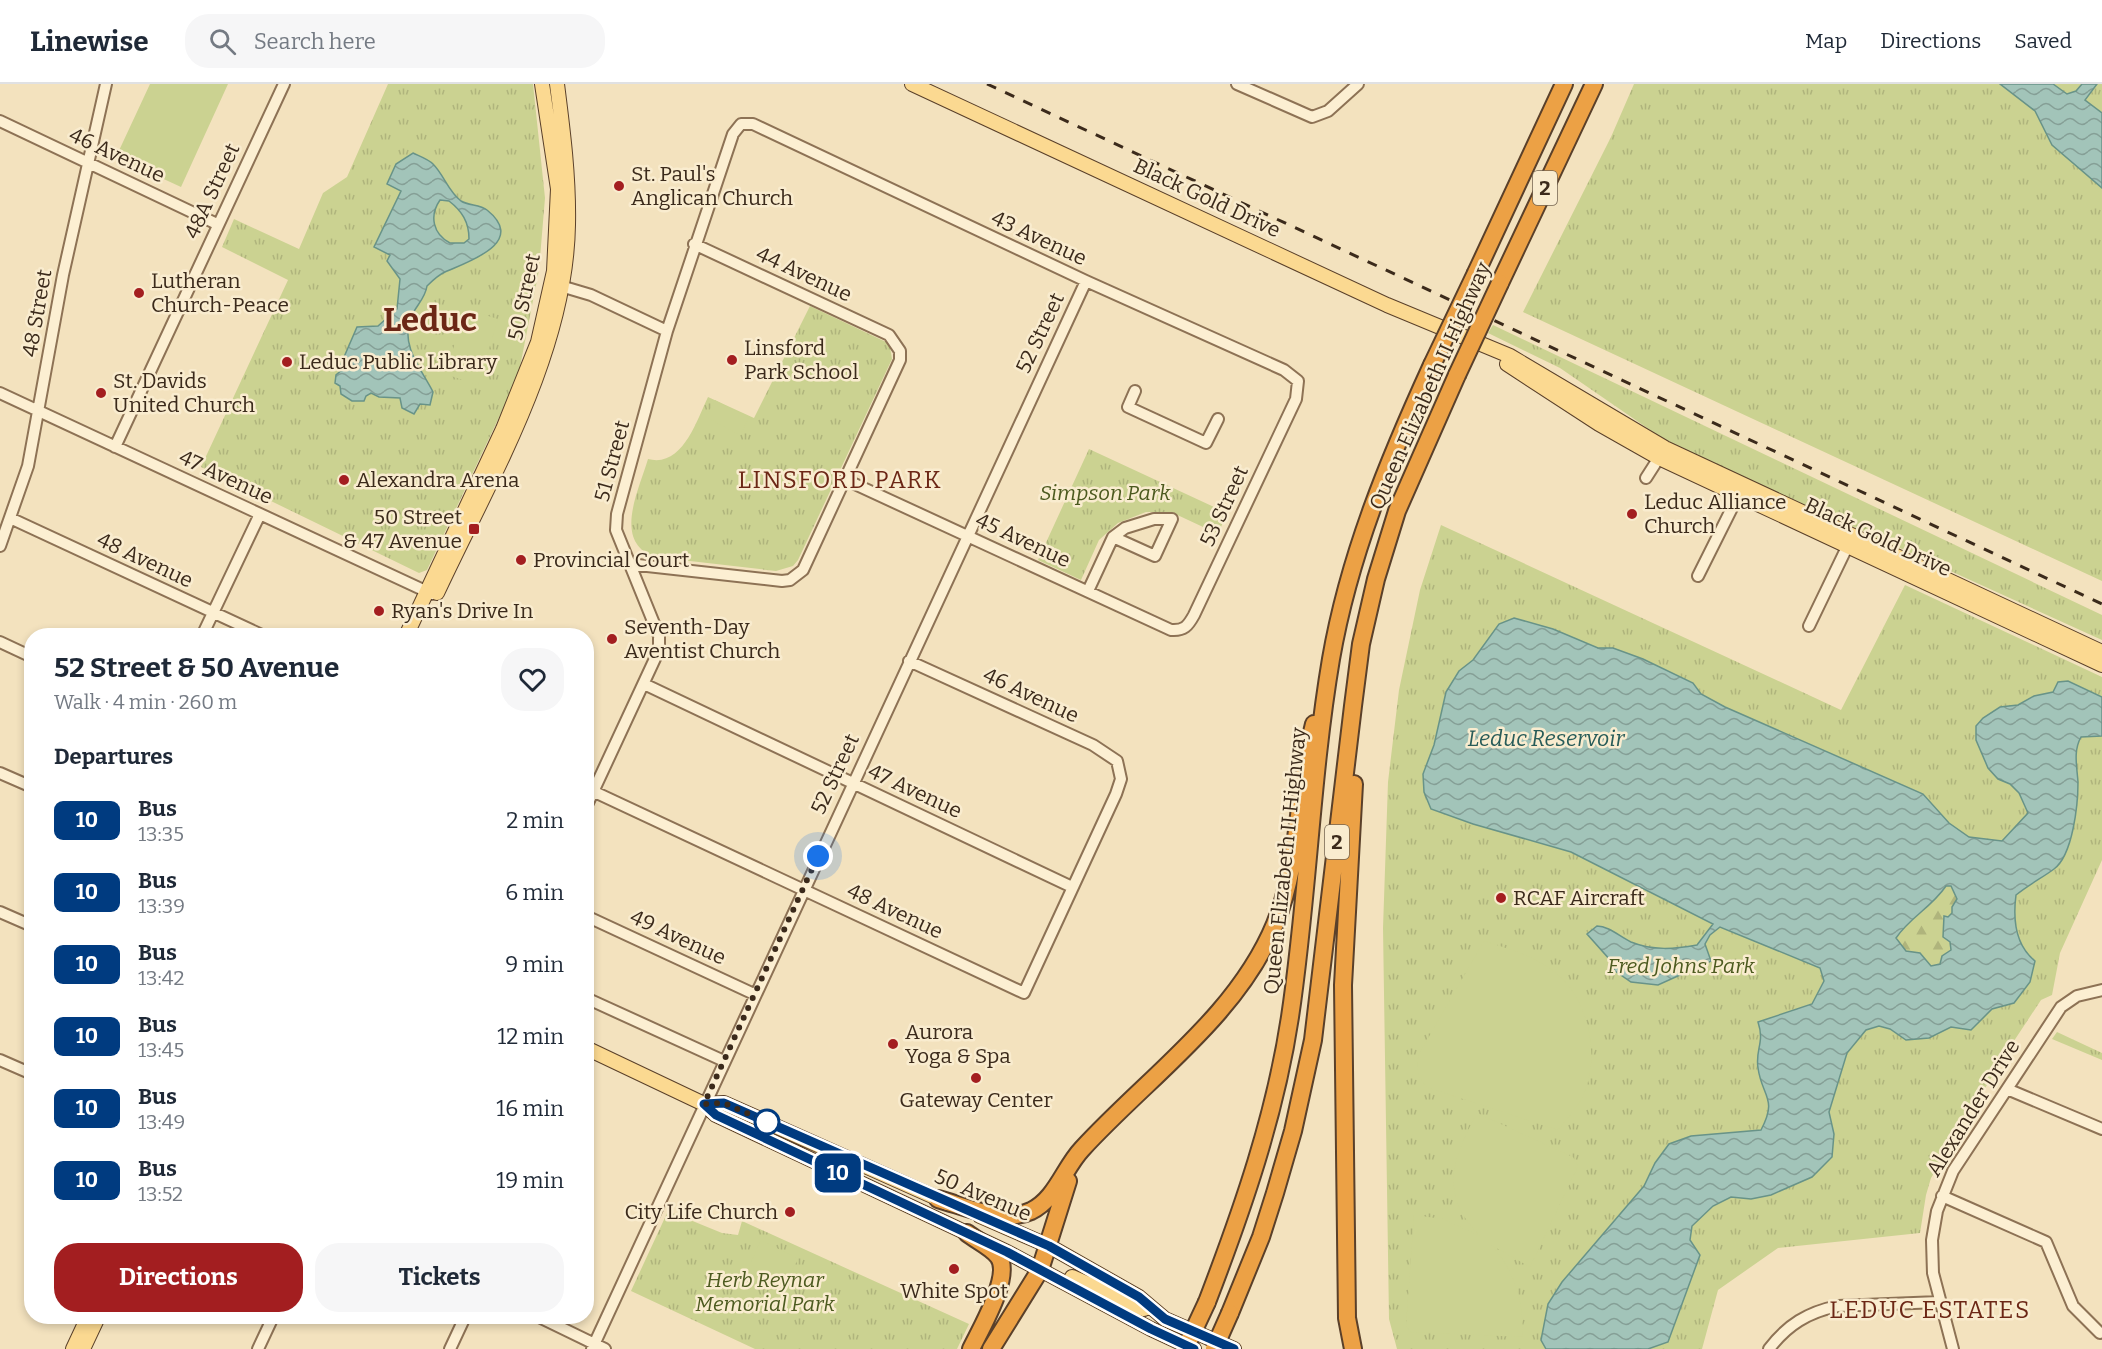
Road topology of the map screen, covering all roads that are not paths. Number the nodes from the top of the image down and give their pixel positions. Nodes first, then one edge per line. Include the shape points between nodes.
1 (106, 84) edge
2 (284, 84) edge
3 (542, 84) edge
4 (557, 84) edge
5 (912, 84) edge
6 (1237, 84) edge
7 (1358, 84) edge
8 (1564, 84) edge
9 (1593, 87) edge
10 (0, 121) edge
11 (747, 123) joint
12 (90, 163) junction
13 (218, 224) junction
14 (694, 244) junction
15 (1086, 281) junction
16 (556, 284) junction
17 (667, 331) junction
18 (1135, 391) dead end
19 (0, 393) edge
20 (1296, 399) joint
21 (40, 412) junction
22 (1218, 419) dead end
23 (115, 447) junction
24 (1662, 453) junction
25 (1646, 478) dead end
26 (846, 480) junction
27 (1741, 490) junction
28 (260, 514) junction
29 (10, 518) junction
30 (967, 535) junction
31 (1113, 537) junction
32 (1850, 541) junction
33 (0, 546) edge
34 (629, 564) junction
35 (1698, 576) dead end
36 (1088, 591) junction
37 (431, 594) junction
38 (214, 613) junction
39 (1809, 626) dead end
40 (206, 628) edge
41 (247, 628) edge
42 (411, 628) edge
43 (419, 628) edge
44 (1184, 629) joint
45 (0, 642) edge
46 (1361, 644) junction
47 (2102, 652) edge
48 (24, 653) edge
49 (1331, 658) junction
50 (909, 661) junction
51 (2102, 665) edge
52 (644, 684) junction
53 (0, 773) edge
54 (594, 782) edge
55 (852, 783) junction
56 (24, 784) edge
57 (594, 792) edge
58 (1072, 887) junction
59 (803, 889) junction
60 (0, 912) edge
61 (594, 920) edge
62 (24, 922) edge
63 (2102, 990) edge
64 (754, 994) junction
65 (594, 1002) edge
66 (594, 1052) edge
67 (0, 1060) edge
68 (724, 1061) junction
69 (24, 1070) edge
70 (2007, 1089) junction
71 (704, 1104) junction
72 (1124, 1106) junction
73 (2102, 1130) edge
74 (908, 1185) junction
75 (1942, 1196) junction
76 (938, 1199) junction
77 (900, 1202) junction
78 (967, 1233) junction
79 (1049, 1246) junction
80 (1040, 1270) junction
81 (1939, 1302) junction
82 (1165, 1319) junction
83 (85, 1324) edge
84 (95, 1324) edge
85 (270, 1324) edge
86 (462, 1324) edge
87 (553, 1324) edge
88 (2100, 1333) dead end
89 (1349, 1344) edge
90 (597, 1347) edge
91 (73, 1349) edge
92 (83, 1349) edge
93 (258, 1349) edge
94 (450, 1349) edge
95 (971, 1349) edge
96 (991, 1349) edge
97 (1185, 1349) edge
98 (1194, 1349) edge
99 (1214, 1349) edge
100 (1234, 1349) edge
101 (1769, 1349) edge
102 (1953, 1349) edge

1 - 12 street, 48 Street
2 - 13 street, 48A Street
3 - 16 main road, 50 Street via 558,189
4 - 16 main road, 50 Street via 566,159 568,226
5 - 24 main road, Black Gold Drive via 1376,300 1533,368
6 - 7 street via 1312,117 1328,111
8 - 49 highway, Queen Elizabeth II Highway / 2, bridge via 1381,480 1364,529
9 - 46 highway, Queen Elizabeth II Highway / 2, bridge via 1397,512
10 - 12 street, 46 Avenue
11 - 14 street, 51 Street via 733,134
11 - 15 street, 43 Avenue
12 - 13 street, 46 Avenue
12 - 21 street, 48 Street via 63,275
13 - 23 street, 48A Street
14 - 17 street, 51 Street
14 - 26 street, 44 Avenue via 877,329 895,342 900,351 896,371
15 - 20 street, 43 Avenue via 1284,370 1298,381
15 - 30 street, 52 Street
16 - 17 street
16 - 37 main road, 50 Street via 532,361
17 - 34 street, 51 Street via 617,514 616,530
18 - 22 street via 1128,407 1206,443
19 - 21 street, 47 Avenue
20 - 44 street, 53 Street
21 - 23 street, 47 Avenue
21 - 29 street, 48 Street via 28,466
23 - 28 street, 47 Avenue
24 - 25 street
24 - 27 main road, Black Gold Drive
26 - 30 street, 45 Avenue
26 - 34 street via 803,570 790,580
27 - 32 main road, Black Gold Drive
27 - 35 street
28 - 37 street, 47 Avenue
28 - 38 street
29 - 33 street, 48 Street
29 - 38 street, 48 Avenue
30 - 36 street, 45 Avenue
30 - 50 street, 52 Street
31 - 31 street via 1139,522 1172,519 1155,556
31 - 36 street
32 - 39 street
32 - 47 main road, Black Gold Drive
32 - 51 main road, Black Gold Drive
34 - 52 street, 51 Street via 660,643
36 - 44 street, 45 Avenue via 1171,630
37 - 42 main road, 50 Street
37 - 43 main road, 50 Street
38 - 40 street
38 - 41 street, 48 Avenue
45 - 48 street
46 - 89 highway via 1343,985
46 - 99 highway, Queen Elizabeth II Highway / 2, bridge via 1313,1040 1275,1193
49 - 72 highway via 1308,747 1292,867 1268,941 1232,998
49 - 97 highway, Queen Elizabeth II Highway / 2, bridge via 1297,966 1278,1079 1262,1149 1207,1302
50 - 55 street, 52 Street
50 - 58 street, 46 Avenue via 1093,745 1117,761 1120,779
52 - 54 street, 51 Street
52 - 55 street, 47 Avenue
53 - 56 street
55 - 58 street, 47 Avenue
55 - 59 street, 52 Street
57 - 59 street, 48 Avenue
58 - 59 street, 48 Avenue via 1024,993
59 - 64 street, 52 Street
60 - 62 street
61 - 64 street, 49 Avenue
63 - 70 street, Alexander Drive via 2078,996 2061,1007
64 - 68 street, 52 Street
65 - 68 street
66 - 71 main road, 50 Avenue
67 - 69 street
68 - 71 street, 52 Street
70 - 73 street
70 - 75 street, Alexander Drive via 1953,1171
71 - 74 main road, 50 Avenue via 724,1103
71 - 77 main road, 50 Avenue via 716,1115
71 - 90 street, 52 Street
72 - 76 highway via 1080,1150 1051,1195 1030,1211 1004,1216
72 - 79 highway via 1071,1173
74 - 76 main road, 50 Avenue
74 - 77 main road
75 - 81 street, Alexander Drive via 1932,1239
75 - 88 street via 2046,1242 2073,1306
76 - 79 main road, 50 Avenue
77 - 78 main road, 50 Avenue
78 - 80 main road, 50 Avenue
78 - 95 highway via 999,1256 1002,1266 998,1291
79 - 80 highway
79 - 82 main road, 50 Avenue via 1139,1297
80 - 82 main road via 1053,1270 1077,1279
80 - 96 highway
80 - 98 main road, 50 Avenue
81 - 101 street via 1821,1309 1792,1324
81 - 102 street, Alexander Drive
82 - 100 main road, 50 Avenue
83 - 91 main road
84 - 92 main road
85 - 93 street
86 - 94 street
87 - 90 street

